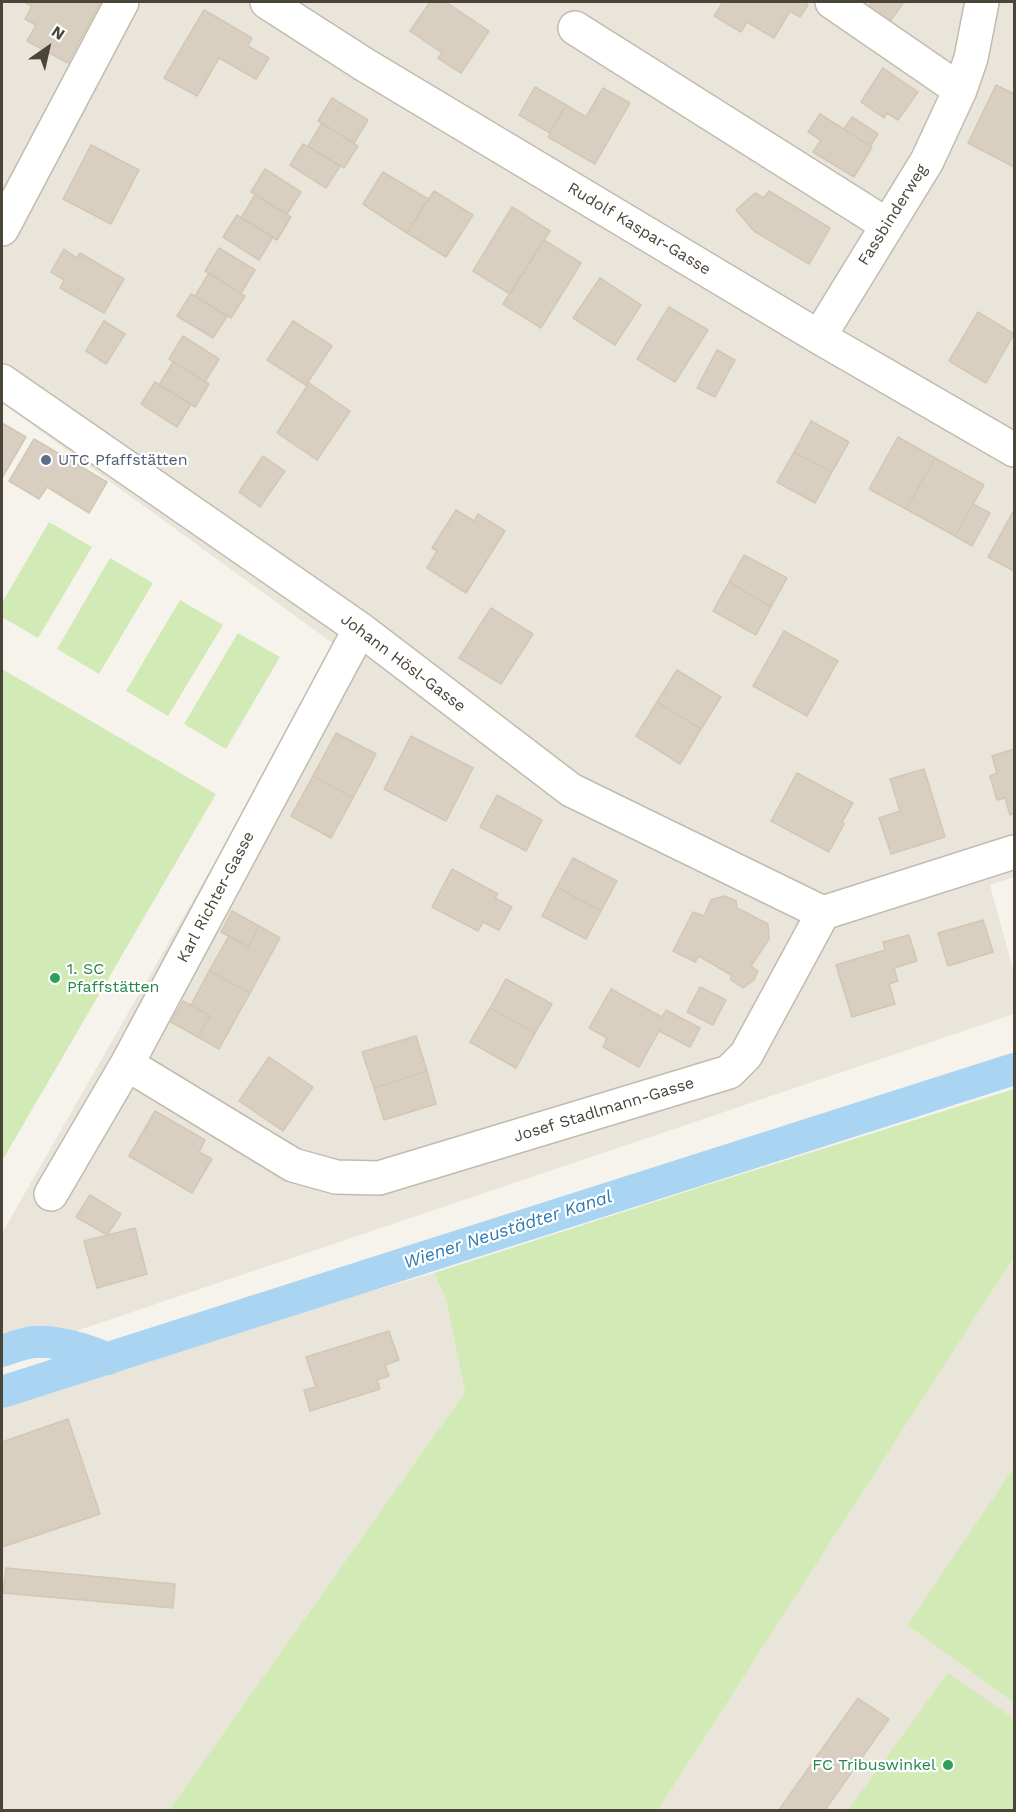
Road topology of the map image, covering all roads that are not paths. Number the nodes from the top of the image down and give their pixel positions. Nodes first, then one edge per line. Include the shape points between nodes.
1 (122, 2) edge
2 (267, 2) edge
3 (832, 2) edge
4 (982, 2) edge
5 (575, 28) dead end
6 (960, 90) junction
7 (887, 225) junction
8 (2, 229) edge
9 (819, 337) junction
10 (2, 381) edge
11 (1014, 450) edge
12 (360, 629) junction
13 (1014, 852) edge
14 (823, 913) junction
15 (127, 1064) junction
16 (51, 1194) dead end

1 - 8 street
2 - 9 street, Rudolf Kaspar-Gasse via 375,72
3 - 6 street
4 - 6 street, Fassbinderweg
5 - 7 street
6 - 7 street, Fassbinderweg via 927,161
7 - 9 street, Fassbinderweg
9 - 11 street, Rudolf Kaspar-Gasse
10 - 12 street, Johann Hösl-Gasse
12 - 14 street, Johann Hösl-Gasse via 571,790
12 - 15 street, Karl Richter-Gasse
13 - 14 street
14 - 15 street, Josef Stadlmann-Gasse via 746,1055 729,1072 379,1178 336,1178 293,1165
15 - 16 street, Karl Richter-Gasse

